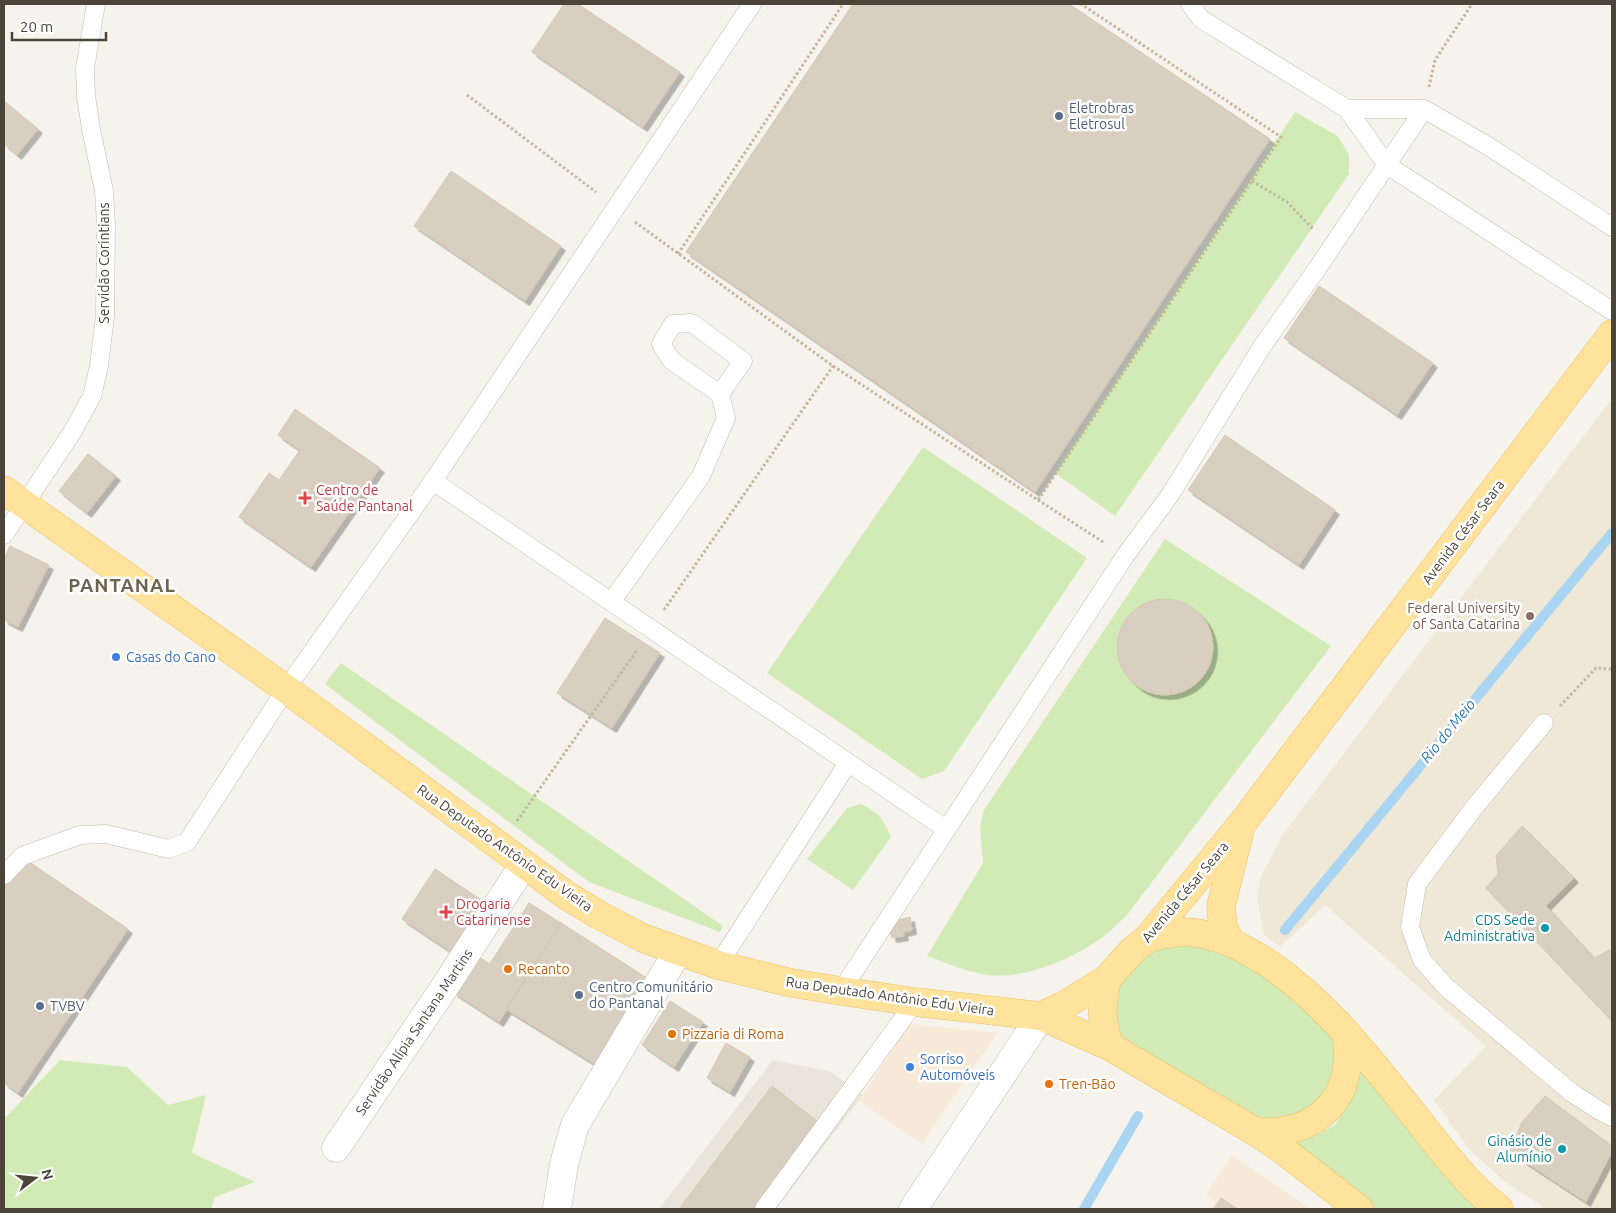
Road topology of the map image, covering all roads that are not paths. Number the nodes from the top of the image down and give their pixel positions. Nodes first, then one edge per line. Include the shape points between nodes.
1 (96, 4) edge
2 (752, 4) edge
3 (1190, 4) edge
4 (1348, 109) junction
5 (1424, 109) junction
6 (1387, 165) junction
7 (1612, 227) edge
8 (1612, 311) edge
9 (1612, 334) edge
10 (720, 394) junction
11 (433, 481) junction
12 (14, 497) edge
13 (4, 535) edge
14 (611, 602) junction
15 (286, 689) junction
16 (1544, 722) road end
17 (848, 763) junction
18 (1241, 825) junction
19 (946, 829) junction
20 (524, 864) junction
21 (4, 874) edge
22 (1148, 938) junction
23 (1231, 943) junction
24 (678, 952) junction
25 (718, 965) junction
26 (1107, 979) junction
27 (840, 991) junction
28 (915, 1002) junction
29 (1041, 1016) junction
30 (1346, 1033) junction
31 (1109, 1046) junction
32 (1612, 1117) edge
33 (1256, 1132) junction
34 (336, 1148) dead end
35 (557, 1209) edge
36 (764, 1209) edge
37 (913, 1209) edge
38 (1358, 1209) edge
39 (1500, 1209) edge

1 - 12 lane, Servidão Corintians via 85,68 86,96 104,191 106,225 105,316 99,366 92,396 73,431
2 - 11 lane
3 - 4 lane via 1200,19
4 - 5 lane
4 - 6 lane
5 - 6 lane
5 - 7 lane via 1488,146
6 - 8 lane
6 - 19 lane via 1263,345 1170,494 1125,556
9 - 18 main road, Avenida César Seara
10 - 10 lane via 743,361 692,323 673,324 661,344 672,361
10 - 14 lane via 726,418 701,476
11 - 14 lane
11 - 15 lane
12 - 13 lane, Servidão Corintians
12 - 15 main road, Rua Deputado Antônio Edu Vieira
14 - 17 lane
15 - 20 main road, Rua Deputado Antônio Edu Vieira
15 - 21 lane via 187,842 169,849 106,834 80,835 22,856
16 - 32 lane via 1417,884 1410,926 1422,960 1446,987 1572,1093
17 - 19 lane
17 - 25 lane
18 - 22 main road, Avenida César Seara
18 - 23 main road, Avenida César Seara via 1221,906 1222,927
19 - 27 lane
20 - 24 main road, Rua Deputado Antônio Edu Vieira via 599,915 642,938
20 - 34 street, Servidão Alípia Santana Martins
22 - 23 main road via 1186,932 1209,935
22 - 26 main road, Avenida César Seara
23 - 30 main road via 1284,974 1313,998
24 - 25 main road, Rua Deputado Antônio Edu Vieira
24 - 35 street via 575,1126 564,1164
25 - 27 main road, Rua Deputado Antônio Edu Vieira via 792,984
26 - 29 main road, Avenida César Seara
26 - 31 main road via 1102,1003
27 - 28 main road, Rua Deputado Antônio Edu Vieira
28 - 29 main road, Rua Deputado Antônio Edu Vieira
28 - 36 lane
29 - 31 main road, Rua Deputado Antônio Edu Vieira
29 - 37 street
30 - 33 main road via 1348,1068 1334,1101 1308,1124 1274,1133
30 - 39 main road via 1459,1172
31 - 33 main road, Rua Deputado Antônio Edu Vieira
33 - 38 main road

